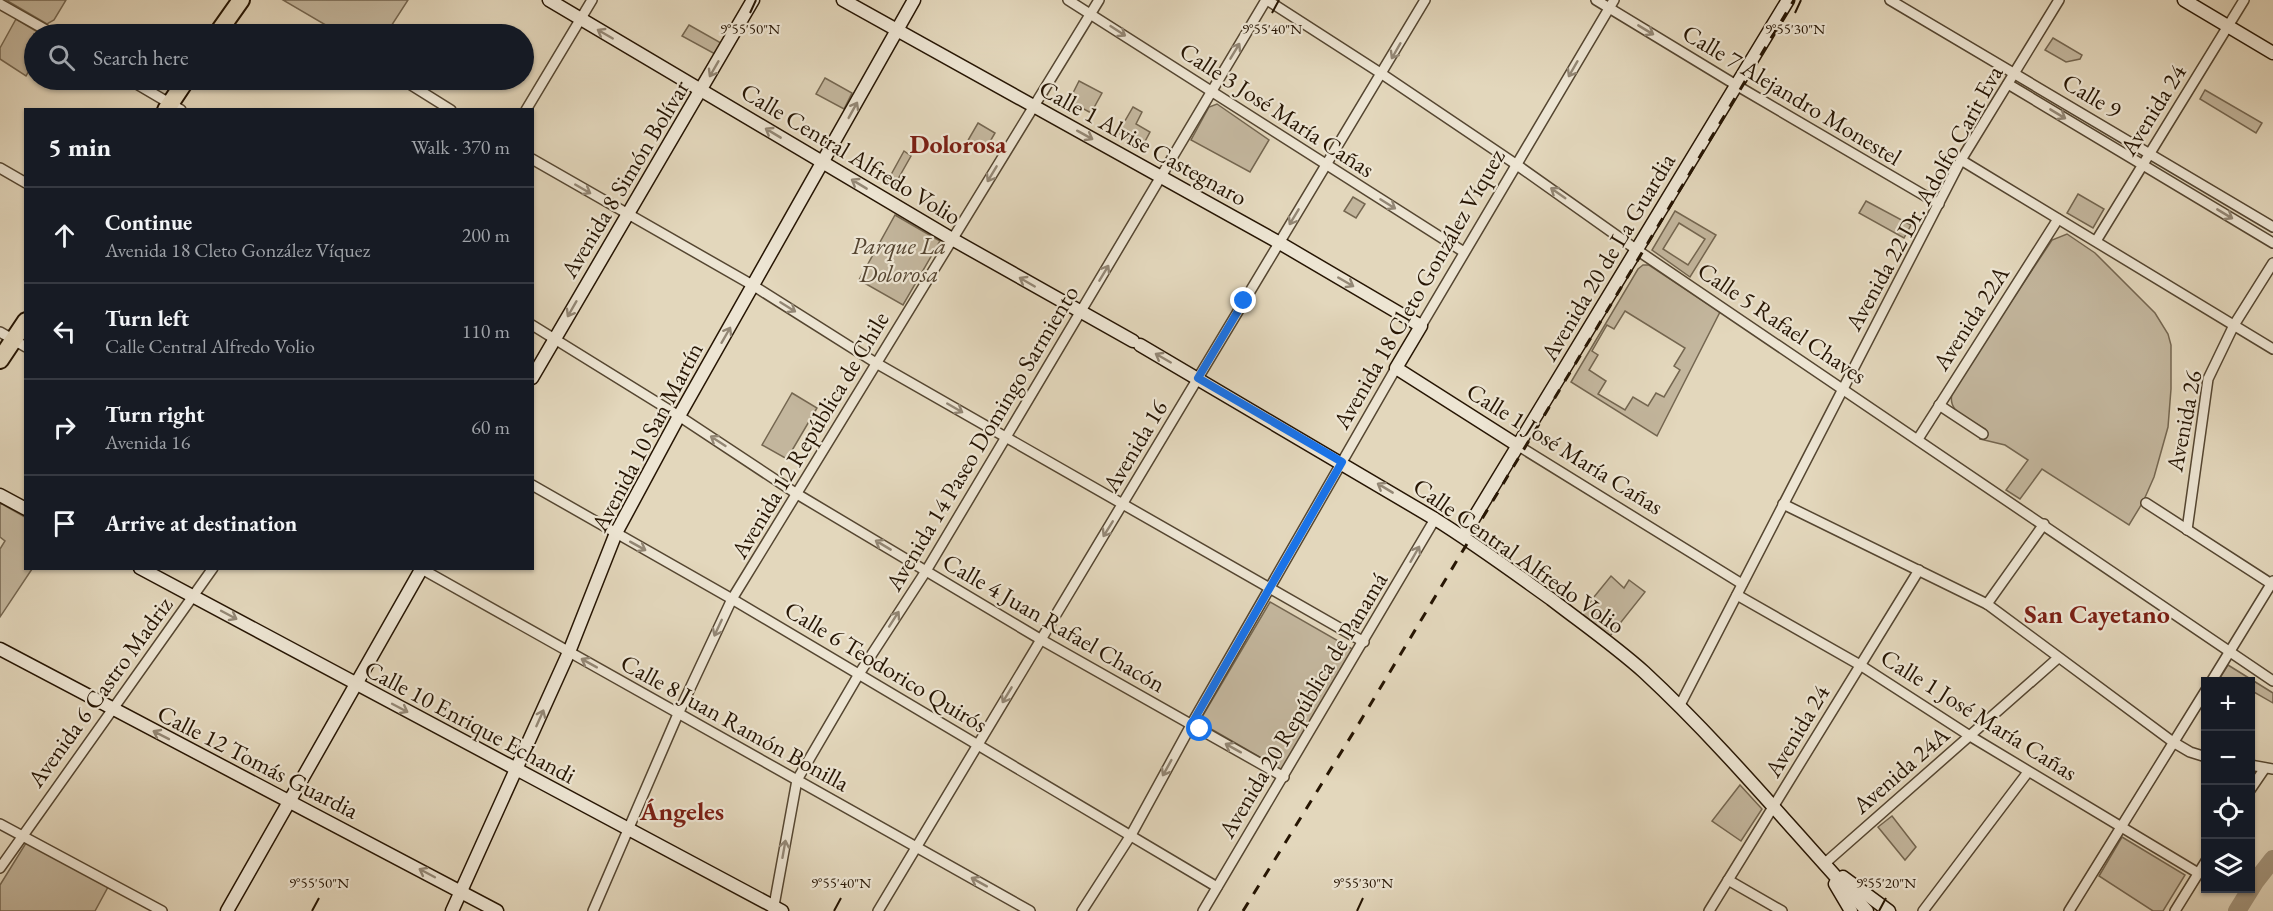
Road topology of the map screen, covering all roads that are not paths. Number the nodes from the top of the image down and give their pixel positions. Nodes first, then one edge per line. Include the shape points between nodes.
1 (241, 0) edge
2 (549, 0) edge
3 (592, 0) edge
4 (753, 0) edge
5 (843, 0) edge
6 (914, 0) edge
7 (1068, 0) edge
8 (1099, 0) edge
9 (1267, 0) edge
10 (1425, 0) edge
11 (1596, 0) edge
12 (1788, 0) edge
13 (1890, 0) edge
14 (2059, 0) edge
15 (2184, 0) edge
16 (2244, 0) edge
17 (0, 4) edge
18 (1611, 4) edge
19 (1091, 14) junction
20 (581, 20) junction
21 (35, 24) edge
22 (224, 24) edge
23 (2227, 26) junction
24 (897, 31) junction
25 (2273, 53) edge
26 (2014, 73) junction
27 (1382, 74) junction
28 (2008, 84) junction
29 (1736, 85) junction
30 (146, 90) edge
31 (181, 90) edge
32 (419, 90) edge
33 (702, 90) junction
34 (1211, 92) junction
35 (1034, 106) junction
36 (172, 107) edge
37 (448, 108) edge
38 (527, 108) edge
39 (2149, 153) junction
40 (534, 160) edge
41 (1961, 160) junction
42 (823, 163) junction
43 (2142, 164) junction
44 (1326, 165) junction
45 (1517, 165) junction
46 (0, 168) edge
47 (1161, 178) junction
48 (24, 182) edge
49 (1939, 204) junction
50 (627, 214) junction
51 (2058, 219) junction
52 (2273, 227) edge
53 (952, 239) junction
54 (2096, 241) junction
55 (1278, 242) junction
56 (2273, 243) edge
57 (1637, 250) junction
58 (1464, 252) junction
59 (2273, 263) edge
60 (754, 286) junction
61 (1081, 312) junction
62 (24, 324) edge
63 (2234, 325) junction
64 (534, 326) edge
65 (1421, 326) junction
66 (555, 339) junction
67 (13, 340) edge
68 (2273, 349) edge
69 (0, 360) edge
70 (876, 363) junction
71 (1396, 368) junction
72 (534, 375) edge
73 (1198, 378) junction
74 (1843, 388) junction
75 (1939, 405) junction
76 (679, 416) junction
77 (1983, 434) dead end
78 (1006, 437) junction
79 (1918, 439) junction
80 (1517, 446) junction
81 (1342, 462) junction
82 (534, 486) edge
83 (797, 494) junction
84 (0, 495) edge
85 (2146, 503) dead end
86 (1783, 504) junction
87 (1123, 505) junction
88 (24, 508) edge
89 (1435, 519) junction
90 (2044, 524) junction
91 (2187, 530) junction
92 (616, 534) junction
93 (1462, 536) junction
94 (144, 570) edge
95 (212, 570) edge
96 (421, 570) edge
97 (424, 570) edge
98 (1919, 570) junction
99 (926, 571) junction
100 (2272, 583) edge
101 (1742, 584) junction
102 (1269, 589) junction
103 (1737, 595) junction
104 (193, 596) junction
105 (732, 599) junction
106 (1987, 604) junction
107 (1040, 639) junction
108 (1364, 642) junction
109 (0, 649) edge
110 (2229, 651) junction
111 (569, 652) junction
112 (2058, 658) junction
113 (1860, 665) junction
114 (859, 674) junction
115 (2213, 677) edge
116 (2273, 681) edge
117 (356, 684) junction
118 (2201, 696) edge
119 (1679, 707) junction
120 (112, 709) junction
121 (678, 714) junction
122 (1191, 725) junction
123 (1970, 736) junction
124 (2172, 742) junction
125 (978, 744) junction
126 (2201, 756) edge
127 (2269, 769) edge
128 (517, 771) junction
129 (2028, 772) junction
130 (1284, 777) junction
131 (797, 780) junction
132 (2255, 785) edge
133 (291, 802) junction
134 (1774, 807) junction
135 (0, 824) edge
136 (2120, 828) junction
137 (629, 830) junction
138 (1131, 835) junction
139 (21, 837) junction
140 (916, 847) junction
141 (1824, 864) junction
142 (0, 868) edge
143 (2201, 868) edge
144 (2198, 873) junction
145 (1728, 880) junction
146 (1217, 887) junction
147 (461, 891) junction
148 (1875, 908) edge
149 (776, 910) edge
150 (162, 911) edge
151 (227, 911) edge
152 (452, 911) edge
153 (497, 911) edge
154 (593, 911) edge
155 (878, 911) edge
156 (1030, 911) edge
157 (1082, 911) edge
158 (1203, 911) edge
159 (1709, 911) edge
160 (1782, 911) edge
161 (1851, 911) edge
162 (1889, 911) edge
163 (1923, 911) edge
164 (2069, 911) edge
165 (2175, 911) edge

1 - 22 highway
2 - 20 street, Calle Central Alfredo Volio
3 - 20 street
4 -> 33 street, Avenida 8 Simón Bolívar
5 - 24 street, Calle 1 Alvise Castegnaro
6 - 24 street, Avenida 10 San Martín
7 - 19 street, Calle 3 José María Cañas
8 - 19 street, Avenida 12 República de Chile
9 - 27 street, Calle 5 Rafael Chaves
34 -> 9 street, Avenida 14 Paseo Domingo Sarmiento
10 -> 27 street, Avenida 16
11 - 18 street, Calle 7 Alejandro Monestel
12 - 29 street, Avenida 20 de La Guardia
13 - 26 street, Calle 9
14 - 26 street, Avenida 22 Dr. Adolfo Carit Eva
15 - 23 street
16 - 23 street, Avenida 24
17 - 21 street
18 -> 29 street, Calle 7 Alejandro Monestel
18 -> 45 street, Avenida 18 Cleto González Víquez
19 -> 34 street, Calle 3 José María Cañas
19 - 35 street, Avenida 12 República de Chile
33 -> 20 street, Calle Central Alfredo Volio
20 - 38 street
23 - 25 street
23 - 39 street, Avenida 24
24 - 35 street, Calle 1 Alvise Castegnaro
42 -> 24 street, Avenida 10 San Martín
26 - 28 street, Avenida 22 Dr. Adolfo Carit Eva
26 - 39 street, Calle 9
27 - 44 street, Avenida 16
27 - 45 street, Calle 5 Rafael Chaves
28 - 41 street, Avenida 22 Dr. Adolfo Carit Eva
28 -> 43 street, Calle 9
29 - 49 street, Calle 7 Alejandro Monestel
29 - 57 street, Avenida 20 de La Guardia
30 - 36 street
31 - 36 highway
32 - 37 street
42 -> 33 street, Calle Central Alfredo Volio
33 - 50 street, Avenida 8 Simón Bolívar
34 - 44 street, Calle 3 José María Cañas
34 - 47 street, Avenida 14 Paseo Domingo Sarmiento
35 -> 47 street, Calle 1 Alvise Castegnaro
35 -> 53 street, Avenida 12 República de Chile
39 - 43 street, Avenida 24
39 - 52 street, Calle 9
40 -> 50 street
41 - 49 street, Avenida 22 Dr. Adolfo Carit Eva
41 - 51 street
53 -> 42 street, Calle Central Alfredo Volio
42 - 60 street, Avenida 10 San Martín
43 - 54 street, Avenida 24
43 -> 56 street, Calle 9
44 -> 55 street, Avenida 16
44 -> 58 street, Calle 3 José María Cañas
57 -> 45 street, Calle 5 Rafael Chaves
45 - 58 street, Avenida 18 Cleto González Víquez
46 - 48 street
47 - 55 street, Calle 1 Alvise Castegnaro
61 -> 47 street, Avenida 14 Paseo Domingo Sarmiento
49 - 74 street, Avenida 22 Dr. Adolfo Carit Eva
50 - 60 street
50 -> 66 street, Avenida 8 Simón Bolívar
51 - 54 street
51 - 75 street, Avenida 22A
61 -> 53 street, Calle Central Alfredo Volio
53 - 70 street, Avenida 12 República de Chile
54 - 63 street
55 -> 65 street, Calle 1 Alvise Castegnaro
55 - 73 street, Avenida 16
57 - 74 street, Calle 5 Rafael Chaves
57 - 80 street, Avenida 20 de La Guardia
58 - 65 street, Avenida 18 Cleto González Víquez
59 - 63 street, Avenida 26
60 -> 70 street
76 -> 60 street, Avenida 10 San Martín
73 -> 61 street, Calle Central Alfredo Volio
61 - 78 street, Avenida 14 Paseo Domingo Sarmiento
62 - 67 highway
63 - 68 street
63 - 91 street, Avenida 26 via 2212,367 2205,392
64 - 66 street, Calle 4 Juan Rafael Chacón
65 - 71 street, Avenida 18 Cleto González Víquez
66 - 72 street, Avenida 8 Simón Bolívar
66 - 76 street, Calle 4 Juan Rafael Chacón
67 - 69 highway
70 -> 78 street
70 - 83 street, Avenida 12 República de Chile
71 - 80 street, Calle 1 José María Cañas
71 - 81 street, Avenida 18 Cleto González Víquez
73 - 81 street, Calle Central Alfredo Volio
73 - 87 street, Avenida 16
74 - 79 street, Calle 5 Rafael Chaves
74 - 86 street, Avenida 22 Dr. Adolfo Carit Eva
75 - 77 street
75 - 79 street, Avenida 22A
83 -> 76 street, Calle 4 Juan Rafael Chacón
76 - 92 street, Avenida 10 San Martín
78 - 87 street
78 - 99 street, Avenida 14 Paseo Domingo Sarmiento
79 - 90 street, Calle 5 Rafael Chaves
80 - 93 street, Avenida 20 de La Guardia
80 - 101 street, Calle 1 José María Cañas
89 -> 81 street, Calle Central Alfredo Volio
81 - 102 street, Avenida 18 Cleto González Víquez
82 - 92 street, Calle 6 Teodorico Quirós
99 -> 83 street, Calle 4 Juan Rafael Chacón
83 - 105 street, Avenida 12 República de Chile
84 - 88 street
85 - 91 street
86 - 98 street
86 - 101 street, Avenida 22 Dr. Adolfo Carit Eva
87 - 102 street
87 -> 107 street, Avenida 16
89 - 93 street, Calle Central Alfredo Volio
108 -> 89 street, Avenida 20 República de Panamá
90 - 106 street
90 - 110 street, Calle 5 Rafael Chaves
91 - 100 street
92 -> 105 street, Calle 6 Teodorico Quirós
92 - 111 street, Avenida 10 San Martín
93 - 119 street, Calle Central Alfredo Volio via 1607,642
94 - 104 street, Calle 10 Enrique Echandi
95 - 104 street, Avenida 6 Castro Madriz
96 - 117 street
97 - 111 street, Calle 8 Juan Ramón Bonilla
98 - 106 street
98 - 113 street, Avenida 24
99 - 107 street, Calle 4 Juan Rafael Chacón
114 -> 99 street, Avenida 14 Paseo Domingo Sarmiento
100 - 110 street
101 - 103 street, Avenida 22 Dr. Adolfo Carit Eva
102 - 108 street
102 - 122 street, Avenida 18 Cleto González Víquez
103 - 113 street, Calle 1 José María Cañas
103 - 119 street, Avenida 22 Dr. Adolfo Carit Eva
104 -> 117 street, Calle 10 Enrique Echandi
104 - 120 street, Avenida 6 Castro Madriz
105 - 114 street, Calle 6 Teodorico Quirós
105 -> 121 street, Avenida 12 República de Chile
106 - 112 street
107 - 122 street, Calle 4 Juan Rafael Chacón
107 -> 125 street, Avenida 16
108 - 130 street, Avenida 20 República de Panamá
109 - 120 street, Calle 12 Tomás Guardia
110 - 115 street
110 - 116 street, Calle 5 Rafael Chaves
121 -> 111 street, Calle 8 Juan Ramón Bonilla
128 -> 111 street, Avenida 10 San Martín
112 - 123 street, Avenida 24A
112 - 124 street
113 - 123 street, Calle 1 José María Cañas
113 - 134 street, Avenida 24
114 - 125 street, Calle 6 Teodorico Quirós
114 - 131 street, Avenida 14 Paseo Domingo Sarmiento
117 -> 128 street, Calle 10 Enrique Echandi
117 - 133 street
118 - 124 street
119 - 134 street, Calle Central Alfredo Volio
133 -> 120 street, Calle 12 Tomás Guardia
120 - 139 street, Avenida 6 Castro Madriz
121 - 131 street, Calle 8 Juan Ramón Bonilla
121 - 137 street, Avenida 12 República de Chile
130 -> 122 street, Calle 4 Juan Rafael Chacón
122 -> 138 street, Avenida 18 Cleto González Víquez
123 - 129 street, Calle 1 José María Cañas
123 - 141 street, Avenida 24A
124 - 126 street
124 - 136 street
125 - 138 street, Calle 6 Teodorico Quirós
125 - 140 street, Avenida 16
127 - 132 street
128 - 137 street, Calle 10 Enrique Echandi
128 - 147 street, Avenida 10 San Martín
129 - 136 street, Calle 1 José María Cañas
129 - 163 street
130 - 146 street, Avenida 20 República de Panamá
131 - 140 street, Calle 8 Juan Ramón Bonilla
149 -> 131 street, Avenida 14 Paseo Domingo Sarmiento
147 -> 133 street, Calle 12 Tomás Guardia
133 - 151 street
134 - 141 street, Calle Central Alfredo Volio
134 - 145 street, Avenida 24
135 - 139 street
136 - 144 street, Calle 1 José María Cañas
136 - 164 street
137 - 149 street, Calle 10 Enrique Echandi
137 - 154 street, Avenida 12 República de Chile
138 - 146 street, Calle 6 Teodorico Quirós
138 - 157 street, Avenida 18 Cleto González Víquez
139 - 142 street, Avenida 6 Castro Madriz
139 - 150 street
140 - 155 street, Avenida 16
156 -> 140 street, Calle 8 Juan Ramón Bonilla
141 - 148 street, Calle Central Alfredo Volio
141 - 161 street
143 - 144 street
144 - 165 street
145 - 159 street, Avenida 24
145 - 160 street
146 - 158 street, Avenida 20 República de Panamá
147 - 152 street, Avenida 10 San Martín
147 - 153 street, Calle 12 Tomás Guardia
148 - 162 street, Calle Central Alfredo Volio

